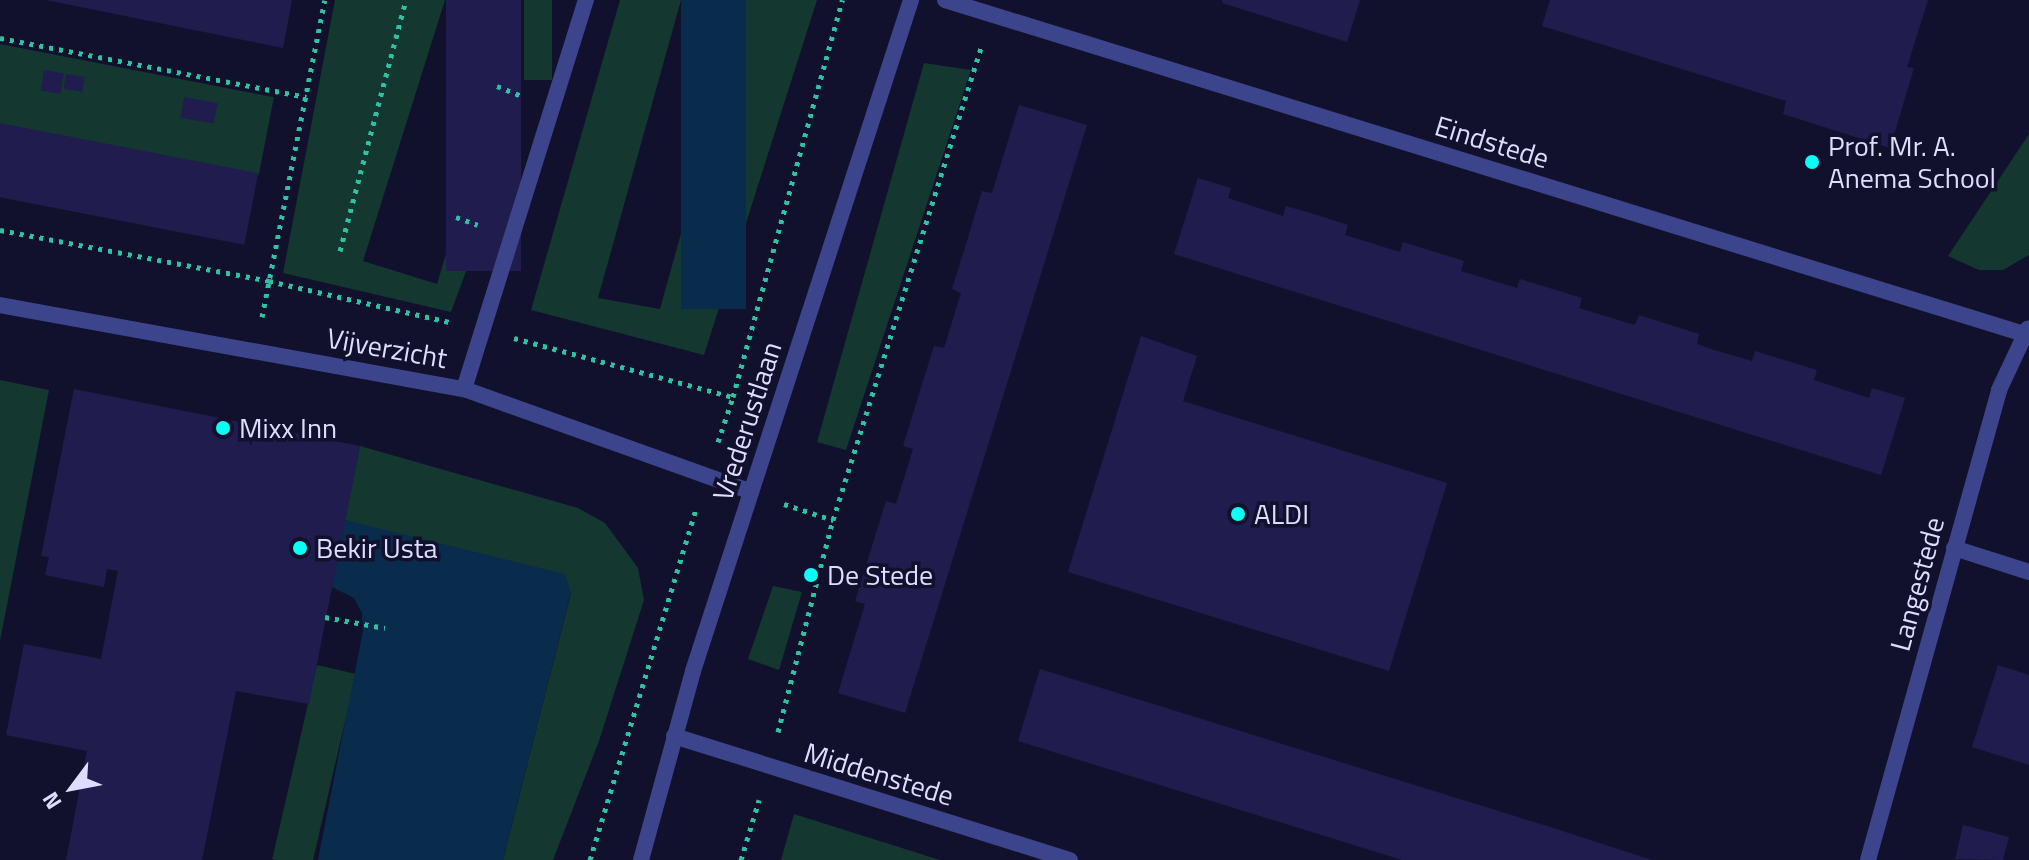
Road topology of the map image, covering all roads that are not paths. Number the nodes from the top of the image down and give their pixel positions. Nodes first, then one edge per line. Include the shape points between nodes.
1 (586, 0) edge
2 (911, 0) edge
3 (945, 0) edge
4 (0, 305) edge
5 (2026, 330) edge
6 (464, 389) junction
7 (751, 492) junction
8 (1954, 548) junction
9 (2029, 572) edge
10 (674, 736) junction
11 (641, 860) edge
12 (1070, 860) edge
13 (1868, 860) edge

1 - 6 street
2 - 7 street, Vrederustlaan
3 - 5 street, Eindstede
4 - 6 street, Vijverzicht
5 - 8 street, Langestede via 1999,390
6 - 7 street, Vijverzicht
7 - 10 street, Vrederustlaan
8 - 9 street
8 - 13 street, Langestede
10 - 11 street, Vrederustlaan
10 - 12 street, Middenstede

